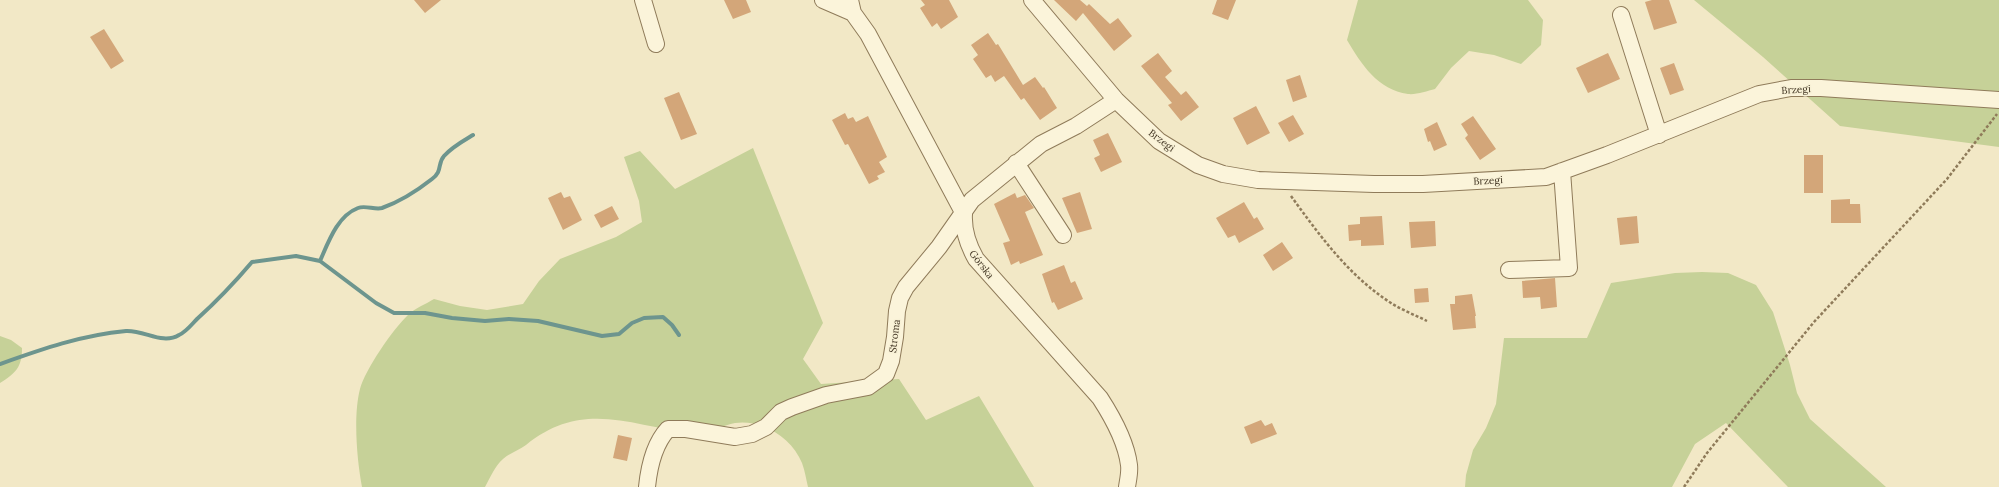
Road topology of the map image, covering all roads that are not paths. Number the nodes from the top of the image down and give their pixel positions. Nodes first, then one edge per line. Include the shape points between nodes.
1 (643, 0) edge
2 (823, 0) edge
3 (1032, 0) edge
4 (852, 6) edge
5 (1621, 15) dead end
6 (656, 44) dead end
7 (1116, 100) junction
8 (1999, 100) edge
9 (1659, 135) junction
10 (1016, 163) junction
11 (1562, 171) junction
12 (964, 214) junction
13 (1063, 235) dead end
14 (1509, 270) dead end
15 (647, 487) edge
16 (1127, 487) edge

1 - 6 street
2 - 4 street
3 - 7 street, Brzegi
4 - 12 street, Górska
5 - 9 street
7 - 10 street, Stroma via 1076,126 1041,144
7 - 11 street, Brzegi via 1159,141 1198,165 1223,174 1258,180 1423,184 1546,177
8 - 9 street, Brzegi via 1791,88 1759,94
9 - 11 street, Brzegi
10 - 12 street, Stroma via 972,200
10 - 13 street
11 - 14 street via 1569,268
12 - 15 street, Stroma via 900,298 892,355 886,374 868,387 826,395 781,412 766,427 752,434 735,437 686,429 668,429 659,438 655,449
12 - 16 street, Górska via 963,224 969,247 976,260 1100,398 1114,419 1129,465

